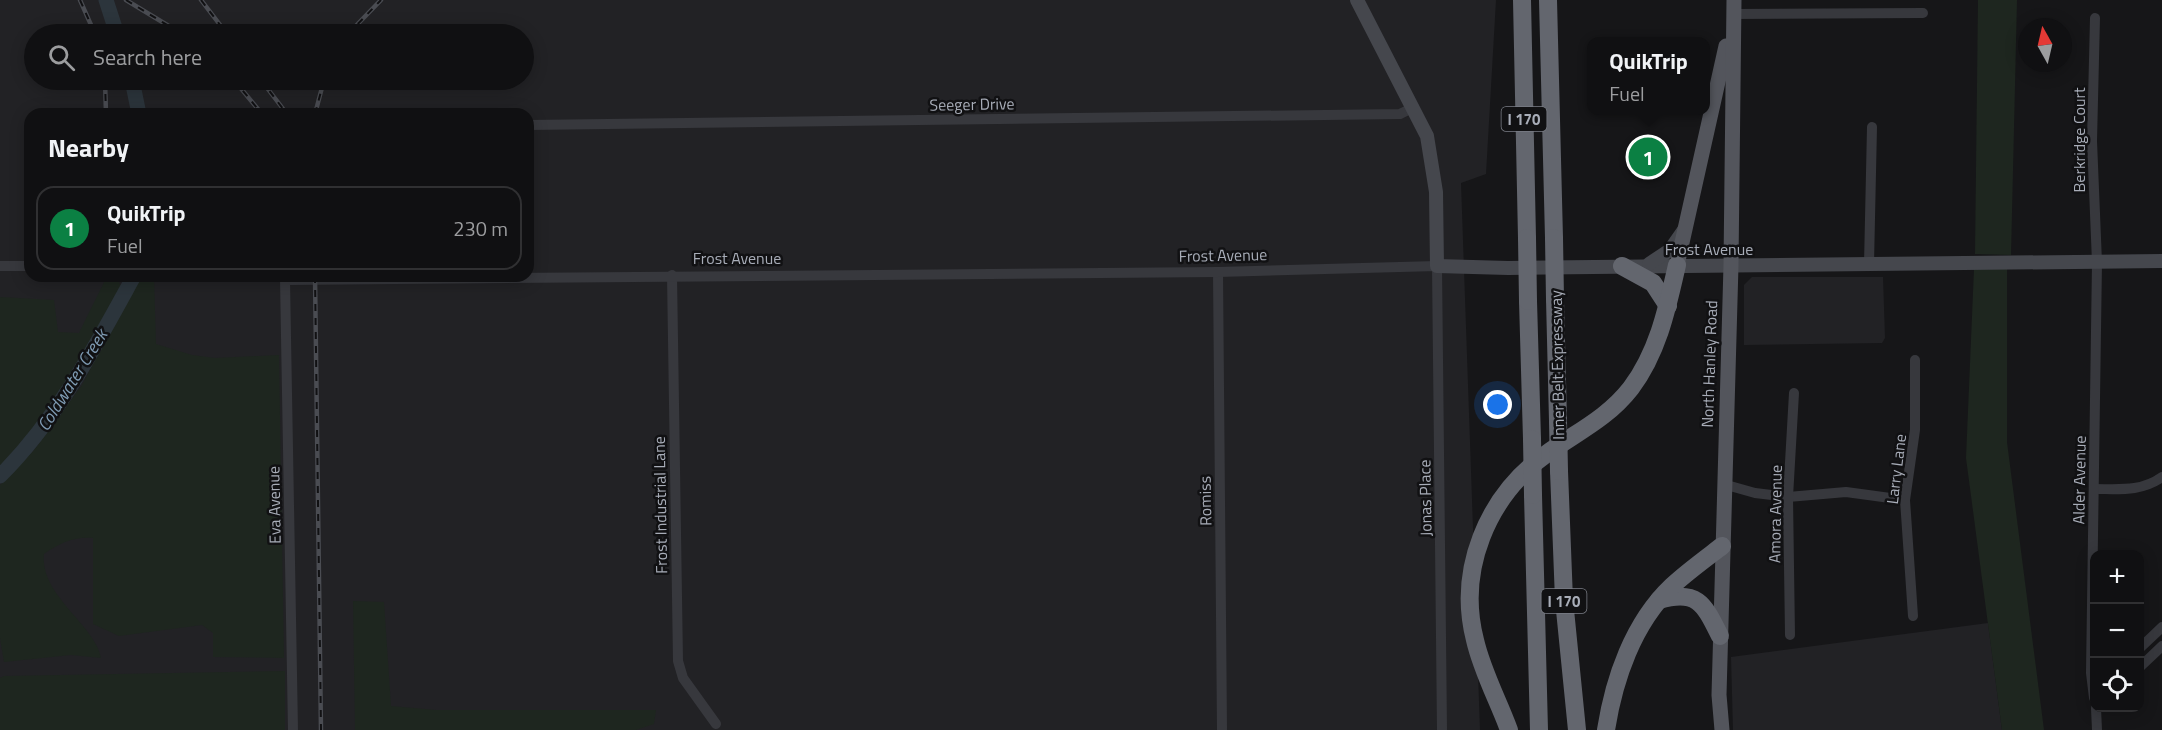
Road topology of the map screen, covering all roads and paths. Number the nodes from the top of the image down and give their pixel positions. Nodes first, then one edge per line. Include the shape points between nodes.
1 (1357, 0) edge
2 (1522, 0) edge
3 (1548, 0) edge
4 (1734, 7) edge
5 (1923, 13) dead end
6 (2095, 18) dead end
7 (1414, 107) junction
8 (534, 125) edge
9 (1872, 127) dead end
10 (1686, 226) junction
11 (2162, 261) edge
12 (2097, 262) junction
13 (1869, 264) junction
14 (1677, 265) junction
15 (1731, 265) junction
16 (0, 266) edge
17 (24, 266) edge
18 (1437, 266) junction
19 (1622, 266) junction
20 (1644, 266) junction
21 (1218, 272) junction
22 (672, 275) junction
23 (534, 277) edge
24 (285, 282) edge
25 (1668, 306) junction
26 (1915, 360) dead end
27 (1794, 393) dead end
28 (2162, 477) edge
29 (1723, 484) junction
30 (2094, 489) junction
31 (1788, 497) junction
32 (1905, 500) junction
33 (1722, 546) junction
34 (1659, 600) junction
35 (1913, 616) dead end
36 (2162, 627) edge
37 (1790, 635) dead end
38 (1720, 636) junction
39 (2144, 643) edge
40 (2162, 646) edge
41 (2094, 658) edge
42 (2144, 662) edge
43 (2096, 712) edge
44 (716, 724) dead end
45 (293, 730) edge
46 (1222, 730) edge
47 (1442, 730) edge
48 (1509, 730) edge
49 (1539, 730) edge
50 (1577, 730) edge
51 (1606, 730) edge
52 (1722, 730) edge
53 (2097, 730) edge

1 - 7 street
2 - 49 highway, Inner Belt Expressway / I 170, bridge
3 - 50 highway, Inner Belt Expressway / I 170, bridge via 1563,580
4 - 5 street
4 - 10 main road
4 - 15 main road, North Hanley Road
6 - 12 street, Berkridge Court via 2092,141
7 - 8 street, Seeger Drive via 1400,114
7 - 18 street via 1432,162
9 - 13 street
10 - 14 main road
10 - 20 street via 1670,250
11 - 12 street, Frost Avenue
12 - 13 street, Frost Avenue
12 - 30 street, Alder Avenue
13 - 15 street, Frost Avenue
14 - 15 street, Frost Avenue
14 - 20 street, Frost Avenue
14 - 25 highway
15 - 29 main road, North Hanley Road
16 - 17 street
18 - 19 street, Frost Avenue
18 - 21 street, Frost Avenue
18 - 47 street, Jonas Place
19 - 20 street, Frost Avenue
19 - 25 highway via 1653,283
21 - 22 street, Frost Avenue
21 - 46 street, Romiss
22 - 23 street, Frost Avenue
22 - 44 street, Frost Industrial Lane via 678,661 682,678
24 - 45 street, Eva Avenue
25 - 48 highway via 1654,350 1630,388 1607,413 1523,472 1495,508 1482,535 1471,578 1471,623 1484,669
26 - 32 street, Larry Lane via 1915,430
27 - 31 street, Amora Avenue
28 - 30 street via 2133,489
29 - 31 street
29 - 33 main road, North Hanley Road
30 - 41 street, Alder Avenue
31 - 32 street via 1846,492
31 - 37 street, Amora Avenue
32 - 35 street, Larry Lane
33 - 34 highway
33 - 38 main road, North Hanley Road
34 - 38 highway via 1682,595 1694,598 1705,607
34 - 51 highway via 1633,639
36 - 39 street
38 - 52 main road, North Hanley Road
40 - 42 street
43 - 53 street

